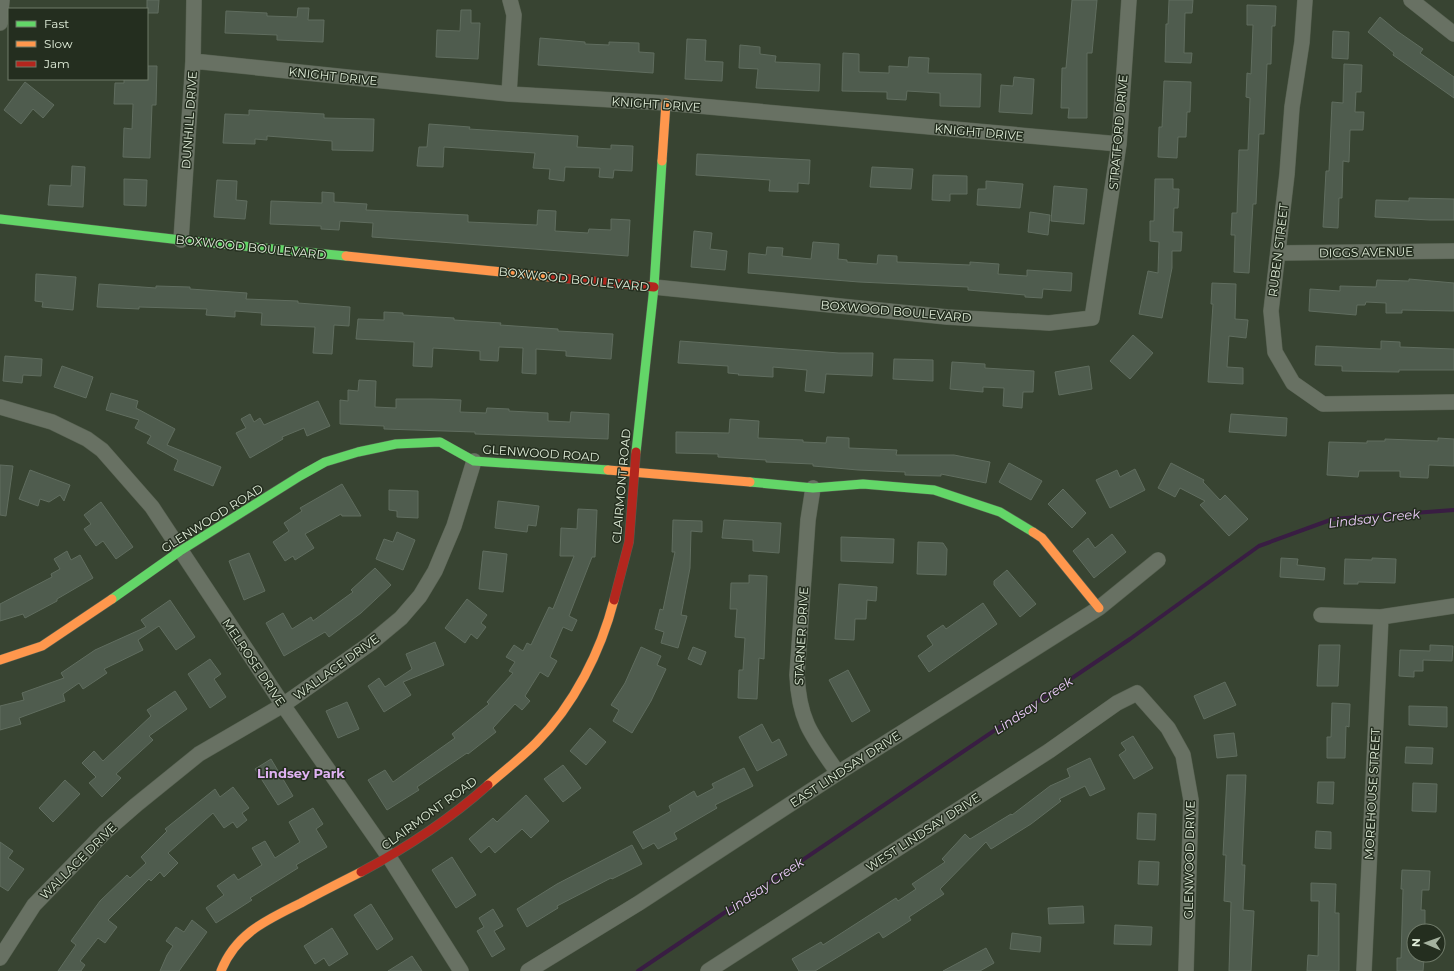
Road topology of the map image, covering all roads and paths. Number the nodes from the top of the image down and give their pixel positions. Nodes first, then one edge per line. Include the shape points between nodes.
1 (2, 0) edge
2 (194, 0) edge
3 (510, 0) edge
4 (1129, 0) edge
5 (1305, 0) edge
6 (1411, 0) edge
7 (0, 23) edge
8 (1454, 34) edge
9 (193, 61) junction
10 (509, 94) junction
11 (666, 104) junction
12 (1119, 144) junction
13 (0, 219) edge
14 (181, 240) junction
15 (1454, 251) edge
16 (1278, 253) junction
17 (1101, 263) joint
18 (654, 287) junction
19 (1454, 402) edge
20 (0, 407) edge
21 (474, 461) junction
22 (634, 472) junction
23 (813, 488) junction
24 (180, 551) junction
25 (1158, 560) dead end
26 (1454, 606) edge
27 (1099, 608) junction
28 (1321, 615) dead end
29 (1381, 617) junction
30 (0, 660) edge
31 (1137, 693) joint
32 (283, 705) junction
33 (838, 772) junction
34 (389, 858) junction
35 (0, 958) edge
36 (221, 971) edge
37 (461, 971) edge
38 (528, 971) edge
39 (708, 971) edge
40 (1186, 971) edge
41 (1364, 971) edge

1 - 7 street
2 - 9 street, DUNHILL DRIVE
3 - 10 street via 514,15
4 - 12 street, STRATFORD DRIVE
5 - 16 street, RUBEN STREET
6 - 8 street
9 - 10 street, KNIGHT DRIVE
9 - 14 street, DUNHILL DRIVE
10 - 11 street, KNIGHT DRIVE
11 - 12 street, KNIGHT DRIVE
11 - 18 street, CLAIRMONT ROAD
12 - 17 street, STRATFORD DRIVE
13 - 14 street, BOXWOOD BOULEVARD
14 - 18 street, BOXWOOD BOULEVARD
15 - 16 street, DIGGS AVENUE
16 - 19 street, RUBEN STREET via 1271,311 1275,352 1293,382 1323,404
17 - 18 street, BOXWOOD BOULEVARD via 1092,318 1049,323 946,318
18 - 22 street, CLAIRMONT ROAD
20 - 24 street, MELROSE DRIVE via 70,429 102,450 152,507
21 - 22 street, GLENWOOD ROAD
21 - 24 street, GLENWOOD ROAD via 440,442 396,444 325,462
21 - 32 street, WALLACE DRIVE via 454,526 435,571 420,596 401,618 371,643
22 - 23 street, GLENWOOD ROAD
22 - 34 street, CLAIRMONT ROAD via 629,542 610,616 587,670 565,709 536,743 470,801
23 - 27 street, GLENWOOD ROAD via 863,484 934,490 1000,512 1042,538
23 - 33 street, STARNER DRIVE via 797,674 798,693 811,734
24 - 30 street, GLENWOOD ROAD via 42,646
24 - 32 street, MELROSE DRIVE
25 - 27 street, EAST LINDSAY DRIVE
26 - 29 street
27 - 33 street, EAST LINDSAY DRIVE
28 - 29 street
29 - 41 street, MOREHOUSE STREET
31 - 39 street, WEST LINDSAY DRIVE via 1117,703 1049,751
31 - 40 street, GLENWOOD DRIVE via 1168,728 1183,755 1191,800
32 - 34 street, MELROSE DRIVE
32 - 35 street, WALLACE DRIVE via 199,754 105,832 34,905
33 - 38 street, EAST LINDSAY DRIVE
34 - 36 street, CLAIRMONT ROAD via 258,925 231,951
34 - 37 street, MELROSE DRIVE

